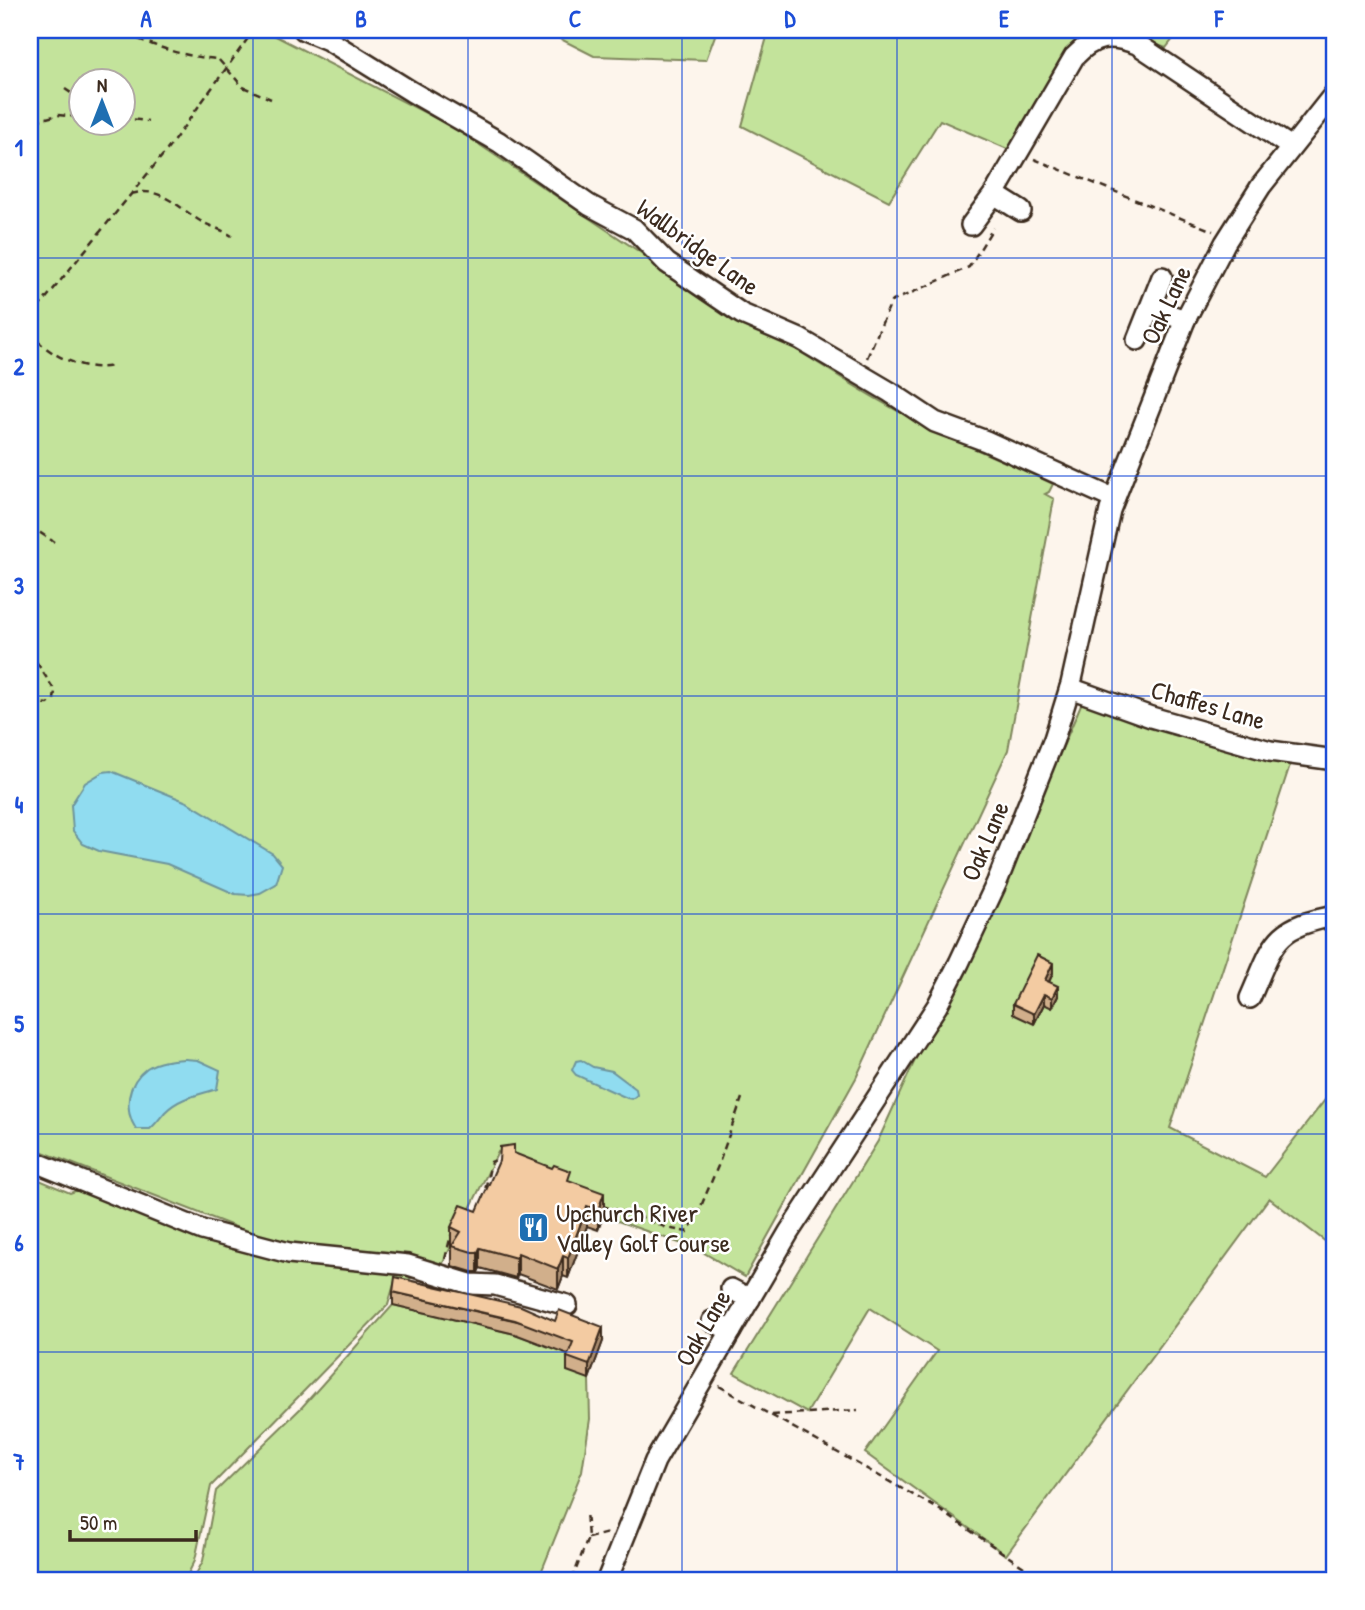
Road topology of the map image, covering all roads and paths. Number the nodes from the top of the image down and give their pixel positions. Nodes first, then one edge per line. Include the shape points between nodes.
1 (116, 30) edge
2 (254, 30) edge
3 (304, 30) edge
4 (227, 69) junction
5 (1335, 93) edge
6 (271, 99) dead end
7 (66, 116) edge
8 (136, 120) edge
9 (35, 121) dead end
10 (148, 121) dead end
11 (1292, 147) junction
12 (1034, 159) dead end
13 (131, 194) junction
14 (1008, 203) junction
15 (971, 225) dead end
16 (232, 236) dead end
17 (1229, 238) junction
18 (1162, 277) dead end
19 (30, 308) edge
20 (1150, 308) junction
21 (30, 318) edge
22 (1185, 320) junction
23 (30, 331) edge
24 (1138, 340) dead end
25 (112, 366) dead end
26 (860, 375) junction
27 (1114, 499) junction
28 (30, 526) edge
29 (54, 542) dead end
30 (30, 652) edge
31 (1070, 688) junction
32 (30, 702) edge
33 (1335, 761) edge
34 (1335, 915) edge
35 (1251, 998) dead end
36 (742, 1098) dead end
37 (30, 1160) edge
38 (507, 1160) edge
39 (596, 1205) edge
40 (479, 1208) edge
41 (453, 1231) edge
42 (452, 1279) junction
43 (731, 1289) dead end
44 (750, 1299) junction
45 (567, 1306) dead end
46 (712, 1321) dead end
47 (731, 1331) junction
48 (704, 1377) junction
49 (858, 1410) dead end
50 (772, 1415) junction
51 (586, 1511) dead end
52 (572, 1580) edge
53 (607, 1580) edge
54 (1043, 1580) edge

1 - 4 path via 163,50 218,59
2 - 4 path
3 - 26 street, Wallbridge Lane via 499,142 589,205 634,229 667,263 743,314 800,339
4 - 6 path via 243,87
4 - 13 path
5 - 11 street, Oak Lane
7 - 9 path
8 - 10 path
11 - 14 street via 1137,44 1118,37 1092,41 1074,57
11 - 17 street, Oak Lane
12 - 17 path
13 - 16 path via 150,191 162,195
13 - 21 path
14 - 15 street
14 - 26 path via 969,267 891,302
17 - 22 street, Oak Lane
18 - 20 street
19 - 21 path
20 - 22 street
20 - 24 street
22 - 27 street, Oak Lane
23 - 25 path via 47,349 64,357 93,368
26 - 27 street, Wallbridge Lane via 934,422
27 - 31 street, Oak Lane
28 - 29 path
30 - 32 path via 55,691 48,704
31 - 33 street, Chaffes Lane via 1270,751
31 - 44 street, Oak Lane via 997,882 937,1006
34 - 35 street via 1291,928 1274,943
36 - 39 path via 718,1166 687,1232
37 - 42 street via 202,1230 289,1254 408,1265
38 - 40 path via 491,1162
41 - 42 path via 445,1258
42 - 45 street via 495,1285
43 - 44 street
44 - 47 street, Oak Lane
46 - 47 street
47 - 48 street, Oak Lane
48 - 50 path
48 - 53 street, Oak Lane via 655,1461
49 - 50 path
50 - 54 path via 940,1510
51 - 52 path via 588,1538

